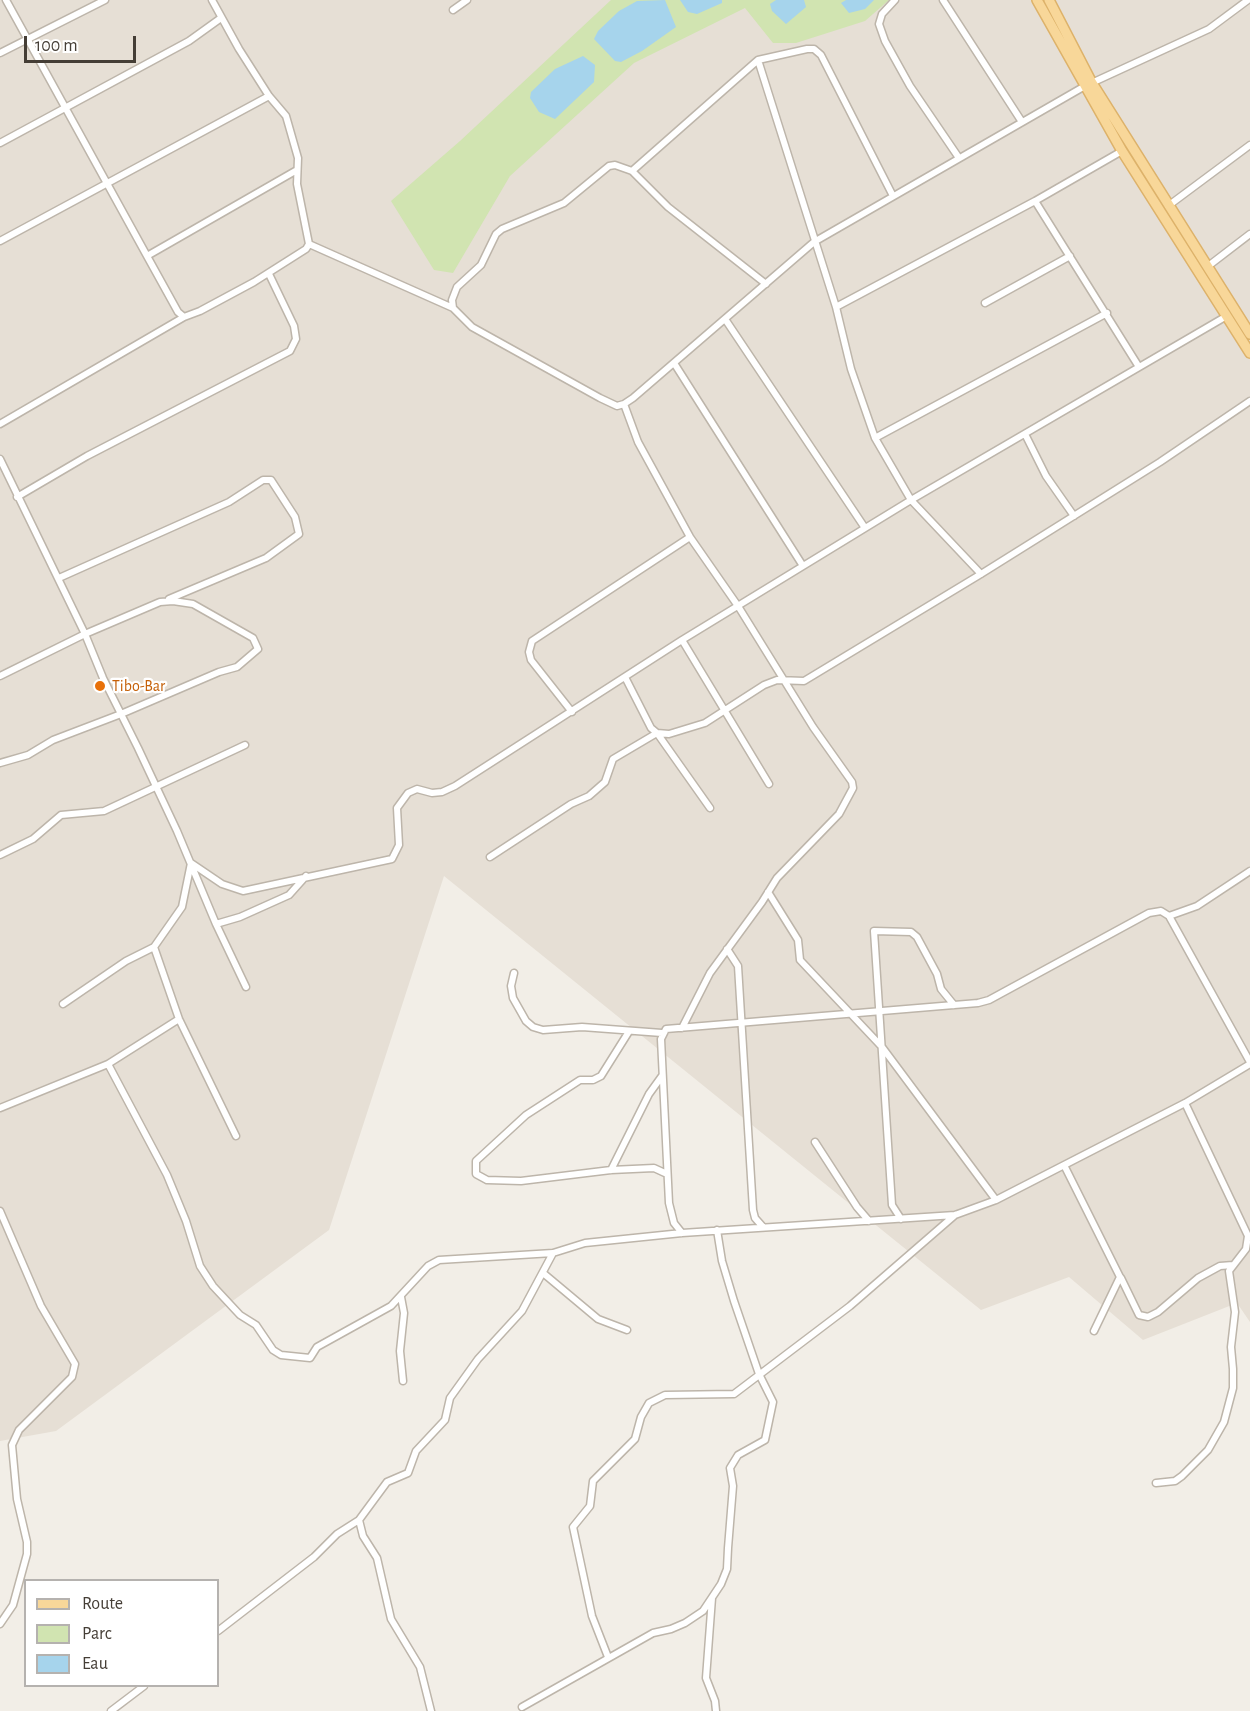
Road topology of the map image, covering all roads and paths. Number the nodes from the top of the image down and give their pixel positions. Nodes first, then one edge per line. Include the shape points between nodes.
1 (6, 0) edge
2 (105, 0) edge
3 (212, 0) edge
4 (467, 0) edge
5 (896, 0) edge
6 (943, 0) edge
7 (1037, 0) edge
8 (1049, 0) edge
9 (1248, 0) edge
10 (453, 10) dead end
11 (221, 18) junction
12 (27, 40) junction
13 (0, 53) edge
14 (758, 60) junction
15 (1088, 84) junction
16 (269, 96) junction
17 (64, 107) junction
18 (1022, 122) junction
19 (0, 143) edge
20 (1250, 145) edge
21 (1122, 151) junction
22 (959, 158) junction
23 (297, 170) junction
24 (632, 171) junction
25 (107, 182) junction
26 (893, 196) junction
27 (1035, 201) junction
28 (1167, 206) junction
29 (1250, 234) edge
30 (0, 241) edge
31 (814, 242) junction
32 (309, 244) junction
33 (147, 256) junction
34 (1071, 256) junction
35 (1206, 267) junction
36 (269, 274) junction
37 (766, 284) junction
38 (985, 303) dead end
39 (836, 307) junction
40 (453, 308) junction
41 (1107, 313) junction
42 (184, 317) junction
43 (1225, 317) junction
44 (725, 319) junction
45 (1250, 334) edge
46 (1250, 353) edge
47 (674, 363) junction
48 (1139, 368) junction
49 (1250, 401) edge
50 (624, 405) junction
51 (0, 424) edge
52 (1025, 434) junction
53 (875, 438) junction
54 (0, 459) edge
55 (17, 497) junction
56 (911, 500) junction
57 (1074, 516) junction
58 (865, 528) junction
59 (690, 537) junction
60 (803, 566) junction
61 (981, 574) junction
62 (59, 579) junction
63 (160, 602) junction
64 (738, 606) junction
65 (85, 634) junction
66 (682, 640) junction
67 (0, 676) edge
68 (625, 677) junction
69 (786, 681) junction
70 (724, 709) junction
71 (572, 712) junction
72 (121, 714) junction
73 (657, 733) junction
74 (245, 745) dead end
75 (0, 763) edge
76 (769, 784) dead end
77 (156, 788) junction
78 (710, 808) dead end
79 (0, 855) edge
80 (490, 857) dead end
81 (191, 863) junction
82 (1250, 871) edge
83 (306, 875) junction
84 (768, 892) junction
85 (1169, 916) junction
86 (216, 924) junction
87 (154, 947) junction
88 (727, 949) junction
89 (514, 973) dead end
90 (246, 987) dead end
91 (63, 1004) dead end
92 (954, 1005) junction
93 (879, 1012) junction
94 (851, 1014) junction
95 (179, 1019) junction
96 (742, 1023) junction
97 (682, 1028) junction
98 (628, 1033) junction
99 (662, 1033) junction
100 (882, 1047) junction
101 (1250, 1063) edge
102 (108, 1064) junction
103 (663, 1075) junction
104 (1185, 1104) junction
105 (0, 1108) edge
106 (236, 1137) dead end
107 (815, 1142) dead end
108 (1064, 1165) junction
109 (611, 1170) junction
110 (667, 1174) junction
111 (996, 1200) junction
112 (0, 1211) edge
113 (955, 1215) junction
114 (901, 1219) junction
115 (869, 1221) junction
116 (763, 1227) junction
117 (717, 1230) junction
118 (682, 1233) junction
119 (1249, 1238) edge
120 (553, 1253) junction
121 (1233, 1264) junction
122 (543, 1273) junction
123 (1120, 1277) junction
124 (401, 1297) junction
125 (627, 1330) dead end
126 (1094, 1331) dead end
127 (759, 1374) junction
128 (404, 1381) dead end
129 (1156, 1483) dead end
130 (359, 1520) junction
131 (712, 1597) junction
132 (0, 1624) edge
133 (219, 1630) edge
134 (608, 1658) junction
135 (143, 1687) edge
136 (522, 1707) dead end
137 (111, 1711) edge
138 (431, 1711) edge
139 (716, 1711) edge

1 - 12 street
2 - 12 street
3 - 11 street
4 - 10 street
5 - 22 street via 882,14 879,24 885,41
6 - 18 street
7 - 15 main road
8 - 15 main road
9 - 15 street via 1209,29
11 - 16 street
11 - 17 street via 189,41
12 - 13 street
12 - 17 street
14 - 24 street
14 - 26 street via 807,49 820,55
14 - 31 street
15 - 18 street
15 - 21 main road
15 - 28 main road
16 - 23 street via 286,116 298,158
16 - 25 street
17 - 19 street
17 - 25 street
18 - 22 street
20 - 28 street
21 - 27 street
21 - 43 main road
22 - 26 street
23 - 32 street
23 - 33 street
24 - 37 street via 668,207
24 - 40 street via 609,165 564,203 502,229 481,265 453,293
25 - 30 street
25 - 33 street
26 - 31 street
27 - 34 street
27 - 39 street
28 - 35 main road
29 - 35 street
31 - 37 street
31 - 39 street
32 - 36 street
32 - 40 street
33 - 42 street
34 - 38 street
34 - 41 street
35 - 45 main road
36 - 42 street
36 - 55 street via 294,326 296,339 290,351 87,456
37 - 44 street
39 - 53 street via 851,369
40 - 50 street via 472,327 600,398
41 - 48 street
41 - 53 street
42 - 51 street
43 - 46 main road
43 - 48 street
44 - 47 street
44 - 58 street
47 - 50 street
47 - 60 street
48 - 52 street
49 - 57 street
50 - 59 street via 638,442
52 - 56 street
52 - 57 street via 1046,476
53 - 56 street
54 - 55 street
55 - 62 street
56 - 58 street
56 - 61 street
57 - 61 street
58 - 60 street
59 - 64 street
59 - 71 street via 532,641 531,660
60 - 64 street
61 - 69 street via 812,676
62 - 63 street via 229,502 263,480 271,480 295,517 298,534 266,558
62 - 65 street
63 - 65 street
63 - 72 street via 193,604 244,632 257,643 258,650 237,667
64 - 66 street
64 - 69 street
65 - 67 street
65 - 72 street
66 - 68 street
66 - 70 street
68 - 71 street
68 - 73 street
69 - 70 street via 764,685
69 - 84 street via 853,788 839,814
70 - 73 street via 705,723 669,734
70 - 76 street
71 - 83 street via 454,786 432,793 417,789 403,797 397,808 399,845 392,859
72 - 75 street via 53,740 28,755
72 - 77 street
73 - 78 street
73 - 80 street via 613,759 604,782 590,795
74 - 77 street
77 - 79 street via 104,811 62,815 33,838
77 - 81 street
81 - 83 street via 222,884 243,891
81 - 86 street
81 - 87 street via 182,907
82 - 85 street via 1197,906
83 - 86 street via 289,896
84 - 88 street
84 - 94 street via 798,940 800,960
85 - 92 street via 1161,911 1149,913 989,1000
85 - 101 street
86 - 90 street
87 - 91 street
87 - 95 street
88 - 96 street via 738,966
88 - 97 street via 700,990
89 - 98 street via 513,998 533,1027 582,1027
92 - 93 street
92 - 93 street via 941,989 917,937 911,932 877,930 873,934
93 - 94 street
93 - 100 street
94 - 96 street
94 - 100 street
95 - 102 street
95 - 106 street
96 - 97 street
96 - 116 street via 753,1210
97 - 99 street
98 - 99 street
98 - 109 street via 601,1076 580,1080 526,1115 476,1161 475,1171 487,1180 521,1181
99 - 103 street
100 - 111 street
100 - 114 street via 892,1204
101 - 104 street
102 - 105 street
102 - 124 street via 167,1175 200,1266 240,1315 256,1325 275,1353 310,1358 317,1347 371,1320
103 - 109 street via 649,1094
103 - 110 street
104 - 108 street
104 - 119 street
107 - 115 street
108 - 111 street
108 - 123 street
109 - 110 street via 654,1168
110 - 118 street via 670,1214
111 - 113 street
112 - 132 street via 41,1306 75,1364 72,1377 20,1430 12,1445 27,1554 13,1605
113 - 114 street
113 - 127 street via 850,1306
114 - 115 street
115 - 116 street
116 - 117 street
117 - 118 street
117 - 127 street via 728,1281
118 - 120 street via 585,1243
119 - 121 street via 1246,1249
120 - 122 street
120 - 124 street via 439,1260 428,1266
121 - 123 street via 1198,1278 1148,1317 1139,1315
121 - 129 street via 1229,1270 1234,1312 1233,1388 1224,1422 1208,1450 1182,1476
122 - 125 street via 598,1319
122 - 130 street via 522,1311 450,1398 444,1420 416,1451 408,1473 387,1482
123 - 126 street
124 - 128 street
127 - 131 street via 773,1402 768,1434 733,1461 727,1569
127 - 134 street via 734,1394 656,1398 640,1417 635,1439 593,1481 590,1506 576,1522 573,1533 592,1616
130 - 133 street
130 - 138 street via 363,1536 377,1558 391,1618 420,1667
131 - 134 street via 703,1611 685,1623 652,1633
131 - 139 street via 706,1678
134 - 136 street
135 - 137 street

